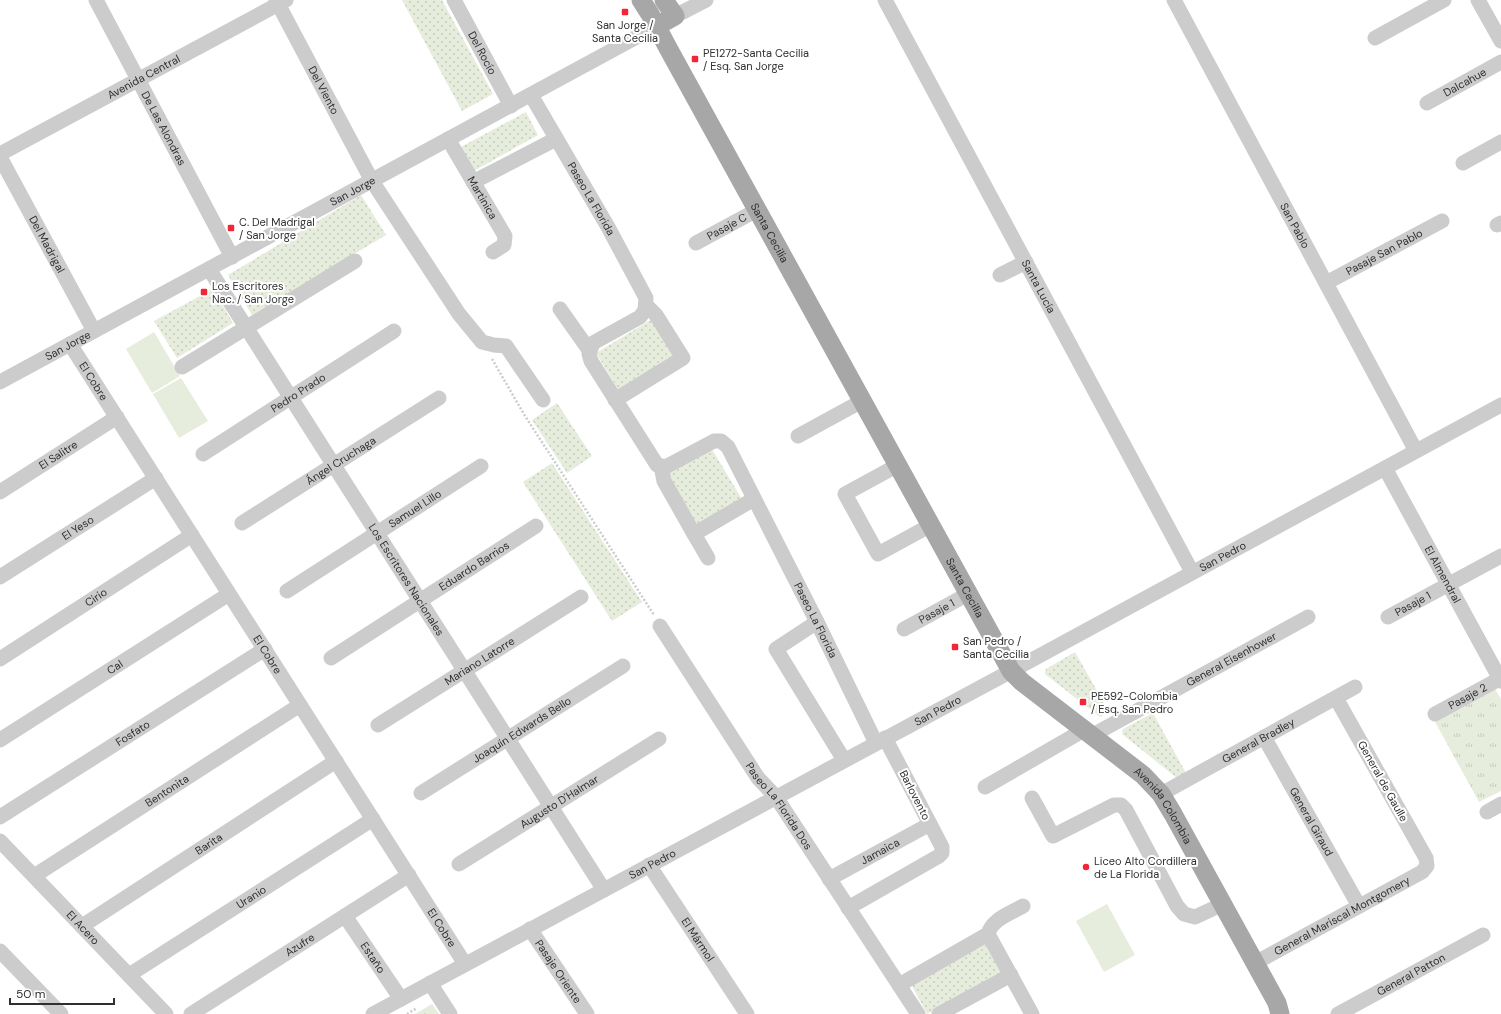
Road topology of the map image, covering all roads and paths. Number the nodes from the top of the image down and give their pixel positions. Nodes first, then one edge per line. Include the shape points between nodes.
1 (96, 0) edge
2 (454, 0) edge
3 (641, 0) edge
4 (664, 0) edge
5 (706, 0) edge
6 (885, 0) edge
7 (1174, 0) edge
8 (1444, 0) edge
9 (1478, 0) edge
10 (280, 1) edge
11 (676, 16) junction
12 (657, 26) junction
13 (1375, 38) dead end
14 (1501, 41) edge
15 (1501, 62) edge
16 (138, 80) junction
17 (531, 95) junction
18 (1427, 103) dead end
19 (510, 106) junction
20 (556, 139) junction
21 (448, 140) junction
22 (1501, 142) edge
23 (0, 154) edge
24 (0, 157) edge
25 (1463, 163) dead end
26 (372, 181) junction
27 (473, 182) junction
28 (757, 210) junction
29 (1442, 221) dead end
30 (696, 243) dead end
31 (493, 252) dead end
32 (232, 257) junction
33 (355, 261) dead end
34 (1026, 262) junction
35 (209, 269) junction
36 (1000, 275) dead end
37 (1326, 283) junction
38 (647, 306) junction
39 (560, 309) dead end
40 (246, 327) junction
41 (94, 331) junction
42 (394, 331) dead end
43 (482, 342) junction
44 (70, 344) junction
45 (589, 350) junction
46 (182, 367) dead end
47 (0, 382) edge
48 (291, 397) junction
49 (439, 398) dead end
50 (543, 400) dead end
51 (615, 400) junction
52 (862, 401) junction
53 (1501, 405) edge
54 (117, 417) junction
55 (798, 436) dead end
56 (1416, 451) junction
57 (203, 454) dead end
58 (334, 465) junction
59 (481, 466) dead end
60 (661, 466) junction
61 (898, 466) junction
62 (1385, 468) junction
63 (156, 478) junction
64 (0, 492) edge
65 (754, 499) junction
66 (242, 523) dead end
67 (930, 525) junction
68 (536, 526) dead end
69 (377, 533) junction
70 (694, 534) junction
71 (192, 535) junction
72 (1501, 556) edge
73 (708, 558) dead end
74 (1192, 572) junction
75 (0, 577) edge
76 (1449, 585) junction
77 (287, 591) dead end
78 (229, 594) junction
79 (968, 594) junction
80 (581, 597) dead end
81 (420, 601) junction
82 (1308, 617) dead end
83 (1388, 617) dead end
84 (817, 622) junction
85 (660, 626) joint
86 (904, 629) dead end
87 (265, 649) junction
88 (332, 658) dead end
89 (0, 659) edge
90 (623, 666) dead end
91 (464, 670) junction
92 (1011, 671) junction
93 (1501, 680) edge
94 (1355, 688) dead end
95 (1336, 698) junction
96 (300, 705) junction
97 (1435, 714) dead end
98 (378, 725) dead end
99 (1087, 733) junction
100 (1264, 737) junction
101 (508, 738) junction
102 (659, 739) dead end
103 (0, 740) edge
104 (881, 740) junction
105 (844, 760) junction
106 (336, 761) junction
107 (985, 787) dead end
108 (420, 793) dead end
109 (1160, 794) junction
110 (776, 797) junction
111 (1032, 798) dead end
112 (1501, 804) edge
113 (551, 806) junction
114 (1486, 812) dead end
115 (0, 817) edge
116 (373, 819) junction
117 (930, 824) junction
118 (0, 840) edge
119 (459, 864) dead end
120 (649, 865) junction
121 (1427, 866) joint
122 (409, 875) junction
123 (34, 876) junction
124 (830, 879) junction
125 (604, 890) junction
126 (1223, 904) junction
127 (1023, 906) dead end
128 (1359, 906) junction
129 (848, 908) junction
130 (345, 916) junction
131 (82, 926) junction
132 (530, 930) junction
133 (988, 934) junction
134 (1483, 934) dead end
135 (0, 951) edge
136 (1255, 963) junction
137 (465, 964) junction
138 (129, 975) junction
139 (1011, 975) junction
140 (430, 983) junction
141 (899, 985) junction
142 (400, 999) junction
143 (1282, 1010) edge
144 (61, 1014) edge
145 (166, 1014) edge
146 (191, 1014) edge
147 (373, 1014) edge
148 (450, 1014) edge
149 (587, 1014) edge
150 (747, 1014) edge
151 (918, 1014) edge
152 (939, 1014) edge
153 (1032, 1014) edge
154 (1338, 1014) edge

1 - 16 street, De Las Alondras
2 - 19 street, Del Rocío
3 - 12 main road, Santa Cecilia
4 - 11 main road
5 - 11 street, San Jorge
6 - 34 street, Santa Lucía
7 - 37 street, San Pablo
8 - 13 street
9 - 14 street
10 - 16 street, Avenida Central
10 - 26 street, Del Viento
11 - 12 main road, San Jorge
12 - 17 street, San Jorge
12 - 28 main road, Santa Cecilia
15 - 18 street, Dalcahue
16 - 23 street, Avenida Central
16 - 32 street, De Las Alondras
17 - 19 street, San Jorge
17 - 20 street, Paseo La Florida
19 - 21 street, San Jorge
20 - 27 street
20 - 38 street, Paseo La Florida via 608,227 644,295
21 - 26 street, San Jorge
21 - 27 street, Martinica
22 - 25 street
24 - 41 street, Del Madrigal
26 - 32 street, San Jorge
26 - 43 street, Del Viento via 459,314
27 - 31 street, Martinica via 505,236 504,244
28 - 30 street, Pasaje C
28 - 52 main road, Santa Cecilia
29 - 37 street, Pasaje San Pablo
32 - 35 street, San Jorge
33 - 40 street
34 - 36 street
34 - 74 street, Santa Lucía
35 - 40 street, Los Escritores Nacionales
35 - 41 street, San Jorge
37 - 56 street, San Pablo
38 - 45 street via 640,317 596,340
38 - 51 street, Paseo La Florida via 656,315 683,358
39 - 45 street
40 - 46 street
40 - 48 street, Los Escritores Nacionales
41 - 44 street, San Jorge
42 - 48 street, Pedro Prado
43 - 50 street via 506,346
43 - 85 path via 525,416
44 - 47 street, San Jorge
44 - 54 street, El Cobre
45 - 51 street via 591,361
48 - 57 street, Pedro Prado
48 - 58 street, Los Escritores Nacionales
49 - 58 street, Ángel Cruchaga
51 - 60 street via 654,462
52 - 55 street
52 - 61 main road, Santa Cecilia
53 - 56 street, San Pedro
54 - 63 street, El Cobre
54 - 64 street, El Salitre
56 - 62 street, San Pedro
58 - 66 street, Ángel Cruchaga
58 - 69 street, Los Escritores Nacionales
59 - 69 street, Samuel Lillo
60 - 65 street, Paseo La Florida via 669,465 711,442 721,441 728,447
60 - 70 street via 664,481
61 - 67 main road, Santa Cecilia
61 - 67 street via 845,494 878,554
62 - 74 street, San Pedro
62 - 76 street, El Almendral
63 - 71 street, El Cobre
63 - 75 street, El Yeso
65 - 70 street
65 - 84 street, Paseo La Florida
67 - 79 main road, Santa Cecilia
68 - 81 street, Eduardo Barrios
69 - 77 street, Samuel Lillo
69 - 81 street, Los Escritores Nacionales
70 - 73 street
71 - 78 street, El Cobre
71 - 89 street, Cirio
72 - 76 street, Pasaje 1
74 - 92 street, San Pedro
76 - 83 street, Pasaje 1
76 - 93 street, El Almendral
78 - 87 street, El Cobre
78 - 103 street, Cal
79 - 86 street, Pasaje 1
79 - 92 main road, Santa Cecilia
80 - 91 street, Mariano Latorre
81 - 88 street, Eduardo Barrios
81 - 91 street, Los Escritores Nacionales
82 - 99 street, General Eisenhower
84 - 104 street, Paseo La Florida
84 - 105 street via 776,649
85 - 110 street, Paseo La Florida Dos via 758,778
87 - 96 street, El Cobre
87 - 115 street, Fosfato
90 - 101 street, Joaquín Edwards Bello
91 - 98 street, Mariano Latorre
91 - 101 street, Los Escritores Nacionales
92 - 99 main road, Avenida Colombia
92 - 104 street, San Pedro
93 - 97 street, Pasaje 2
94 - 95 street, General Bradley
95 - 100 street, General Bradley
95 - 121 street, General de Gaulle via 1426,858
96 - 106 street, El Cobre
96 - 123 street, Bentonita
99 - 107 street, General Eisenhower
99 - 109 main road, Avenida Colombia via 1143,776
100 - 109 street, General Bradley
100 - 128 street, General Giraud
101 - 108 street, Joaquín Edwards Bello
101 - 113 street, Los Escritores Nacionales
102 - 113 street, Augusto D'Halmar
104 - 105 street, San Pedro
104 - 117 street, Barlovento
105 - 110 street, San Pedro
106 - 116 street, El Cobre
106 - 131 street, Barita
109 - 126 main road, Avenida Colombia via 1174,814
110 - 120 street, San Pedro
110 - 124 street, Paseo La Florida Dos
111 - 126 street via 1053,836 1114,805 1122,805 1177,906 1184,914 1194,918
112 - 114 street
113 - 119 street, Augusto D'Halmar
113 - 125 street, Los Escritores Nacionales
116 - 122 street, El Cobre
116 - 138 street, Uranio
117 - 124 street, Jamaica
117 - 129 street, Barlovento via 942,847 939,856
118 - 123 street, El Acero
120 - 125 street, San Pedro
120 - 150 street, El Mármol
121 - 128 street, General Mariscal Montgomery via 1422,872
122 - 130 street, Azufre
122 - 137 street, El Cobre
123 - 131 street, El Acero
124 - 129 street, Paseo La Florida Dos
125 - 132 street, San Pedro
126 - 136 main road, Avenida Colombia
127 - 133 street via 996,922
128 - 136 street, General Mariscal Montgomery
129 - 141 street, Paseo La Florida Dos
130 - 142 street, Estaño
130 - 146 street, Azufre
131 - 138 street, El Acero
132 - 137 street, San Pedro
132 - 149 street, Pasaje Oriente
133 - 139 street
133 - 141 street
134 - 154 street, General Patton
135 - 144 street
136 - 143 main road, Avenida Colombia
137 - 140 street, San Pedro
138 - 145 street, El Acero
139 - 152 street
139 - 153 street
140 - 142 street, San Pedro
140 - 148 street
141 - 151 street, Paseo La Florida Dos
142 - 147 street, San Pedro

